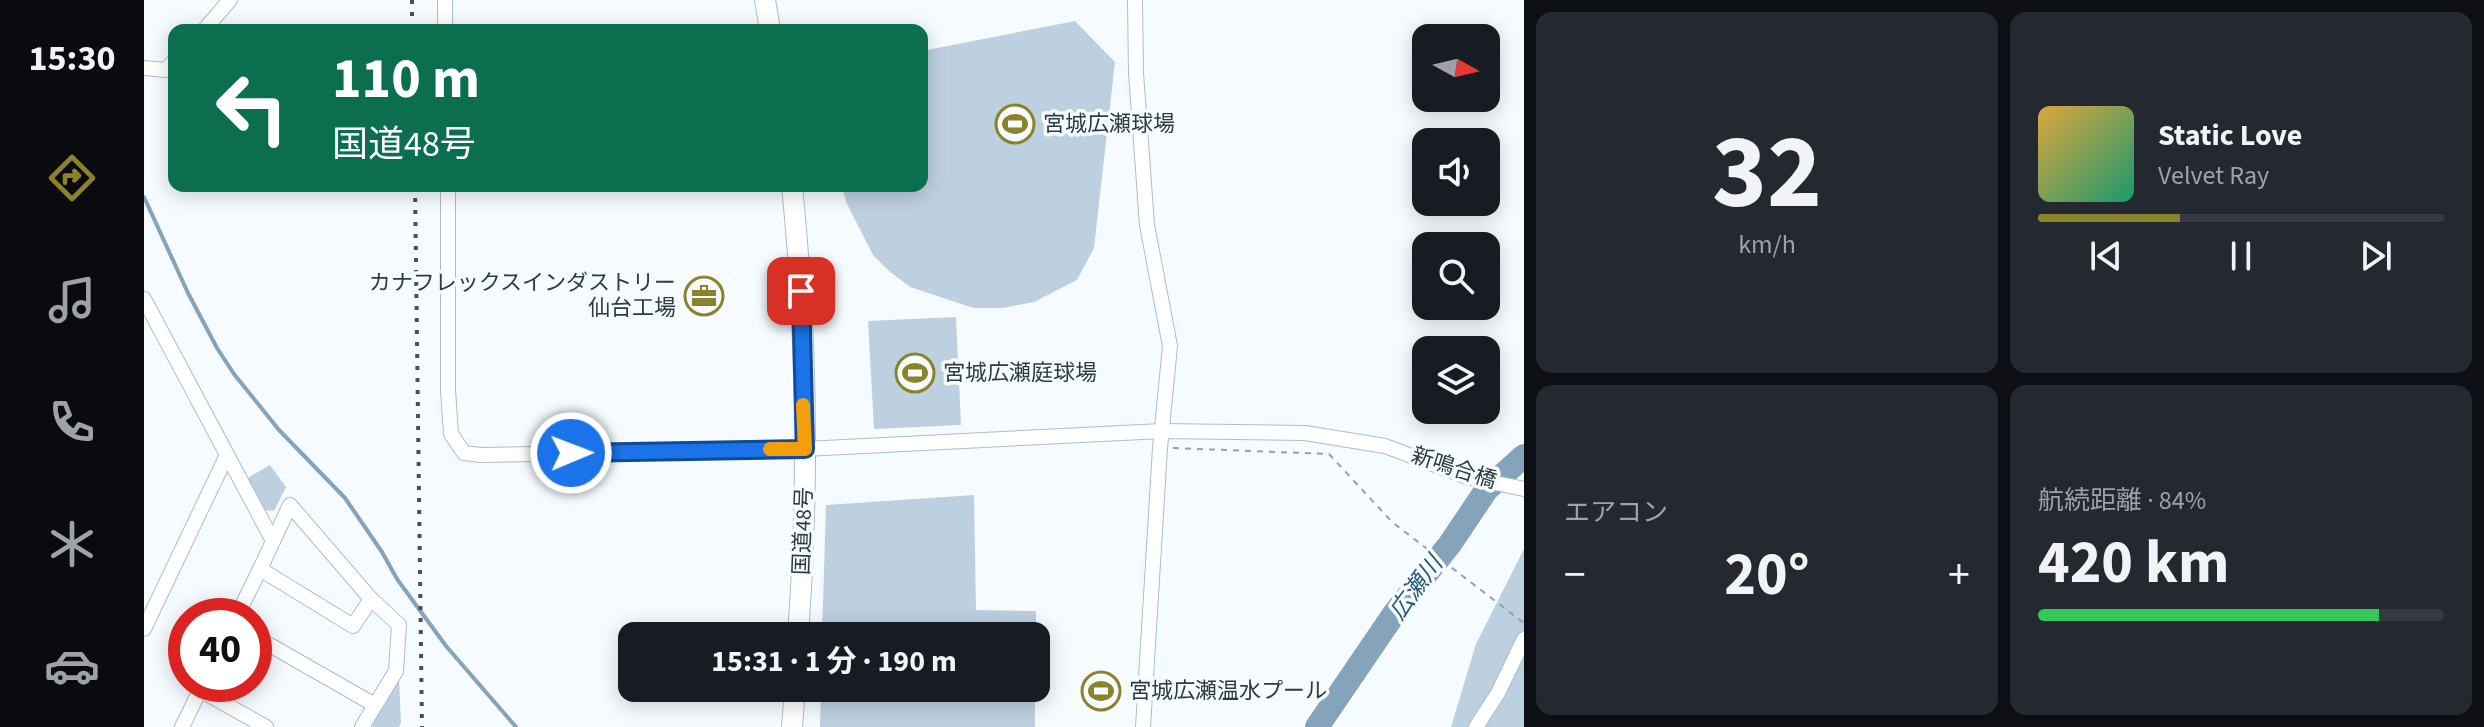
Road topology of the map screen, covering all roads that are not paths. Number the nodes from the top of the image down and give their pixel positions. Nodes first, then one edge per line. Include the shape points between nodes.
1 (230, 0) edge
2 (445, 0) edge
3 (765, 0) edge
4 (1135, 0) edge
5 (209, 24) edge
6 (445, 24) edge
7 (769, 24) edge
8 (144, 68) edge
9 (168, 68) edge
10 (448, 192) edge
11 (793, 192) edge
12 (144, 299) edge
13 (1162, 431) junction
14 (805, 449) junction
15 (227, 455) junction
16 (1524, 489) edge
17 (273, 541) junction
18 (260, 569) junction
19 (246, 598) edge
20 (371, 599) junction
21 (799, 622) edge
22 (144, 629) edge
23 (1524, 639) edge
24 (272, 646) edge
25 (194, 702) edge
26 (225, 702) edge
27 (794, 702) edge
28 (375, 705) junction
29 (182, 727) edge
30 (266, 727) edge
31 (362, 727) edge
32 (792, 727) edge
33 (1143, 727) edge
34 (1476, 727) edge

1 - 5 street
2 - 6 street
3 - 7 highway
4 - 13 street via 1147,225 1170,346
8 - 9 street
10 - 14 street, 新鳴合橋 via 448,390 451,434 464,453
11 - 14 highway, 国道48号
12 - 15 street
13 - 14 street, 新鳴合橋
13 - 16 street, 新鳴合橋 via 1305,433 1385,446 1467,477
13 - 33 street
14 - 21 highway, 国道48号
15 - 17 street
15 - 22 street
17 - 18 street
17 - 20 street via 290,505
18 - 19 street
18 - 20 street via 353,626
20 - 28 street via 399,625 396,671
23 - 34 street
24 - 28 street
25 - 29 street
26 - 30 street
27 - 32 highway
28 - 31 street

